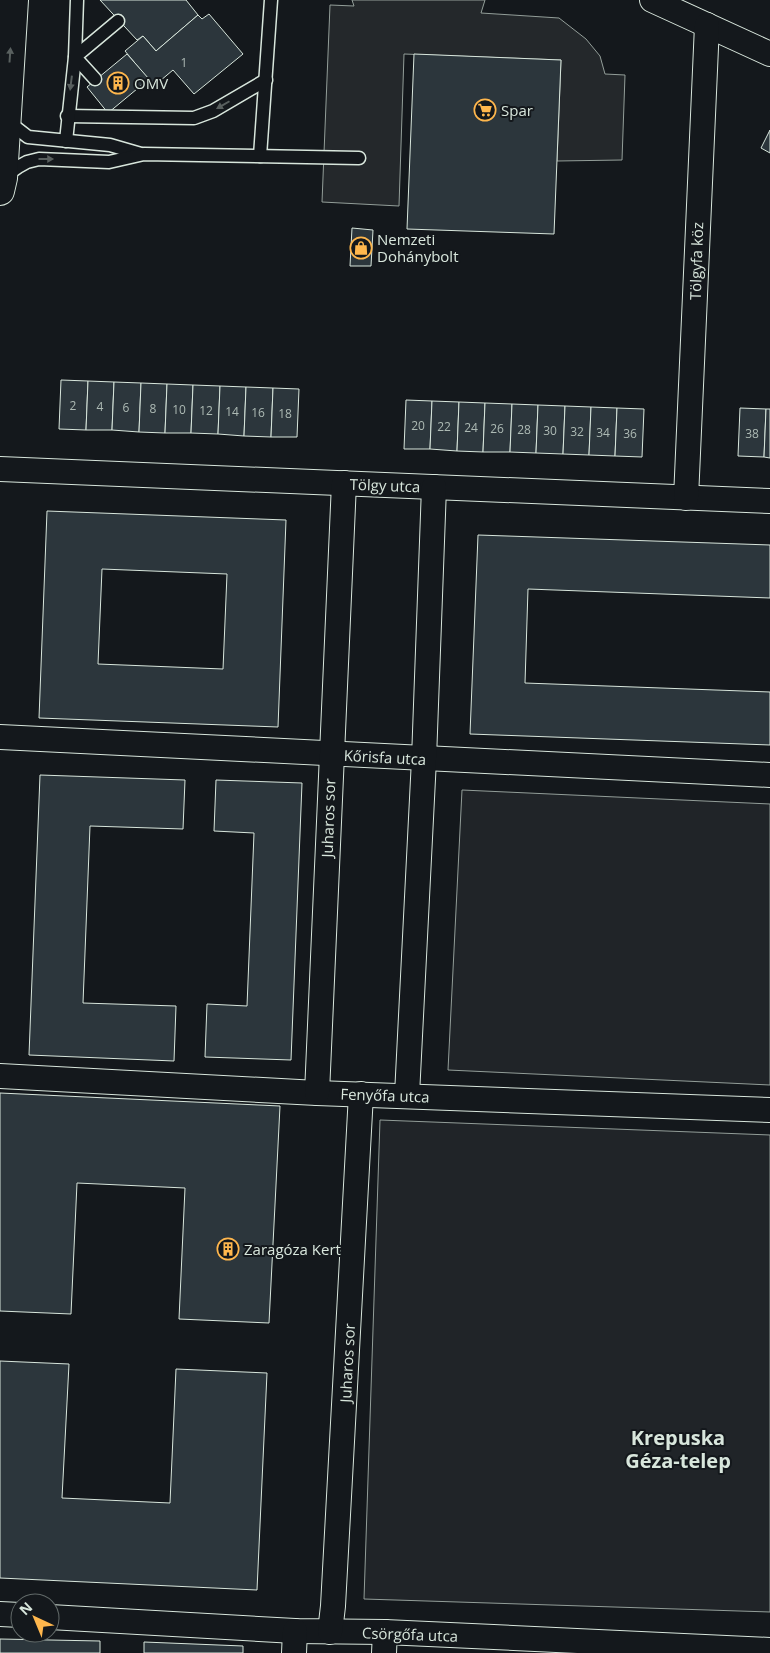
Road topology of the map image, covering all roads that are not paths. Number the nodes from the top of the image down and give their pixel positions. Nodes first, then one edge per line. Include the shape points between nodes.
1 (14, 0) edge
2 (77, 0) edge
3 (271, 0) edge
4 (652, 0) edge
5 (118, 22) dead end
6 (707, 25) junction
7 (770, 54) edge
8 (75, 56) junction
9 (95, 79) dead end
10 (266, 80) junction
11 (118, 106) dead end
12 (67, 116) junction
13 (128, 117) junction
14 (6, 120) junction
15 (66, 141) junction
16 (144, 154) junction
17 (260, 156) junction
18 (359, 158) dead end
19 (1, 185) edge
20 (0, 469) edge
21 (344, 483) junction
22 (434, 487) junction
23 (686, 498) junction
24 (770, 501) edge
25 (0, 737) edge
26 (331, 754) junction
27 (424, 759) junction
28 (770, 775) edge
29 (0, 1076) edge
30 (317, 1093) junction
31 (361, 1094) junction
32 (407, 1095) junction
33 (770, 1110) edge
34 (60, 1618) edge
35 (330, 1632) junction
36 (295, 1642) edge
37 (384, 1643) edge
38 (770, 1650) edge

14 -> 1 street
2 - 8 lane
3 - 10 lane
4 - 6 street
5 - 8 lane
6 - 7 street
6 - 23 street, Tölgyfa köz
8 - 9 lane
8 -> 12 lane
10 -> 13 lane via 213,111 194,118
10 - 17 lane
11 - 13 lane
12 - 13 lane
12 - 15 lane
14 - 15 lane via 28,137
14 - 19 street
15 - 16 lane via 110,145
16 - 17 lane
19 -> 16 lane via 18,166 39,159 109,162
17 - 18 lane
20 - 21 street, Tölgy utca
21 - 22 street, Tölgy utca
21 - 26 street, Juharos sor
22 - 23 street, Tölgy utca
22 - 27 street
23 - 24 street, Tölgy utca
25 - 26 street, Kőrisfa utca
26 - 27 street, Kőrisfa utca
26 - 30 street, Juharos sor
27 - 28 street, Kőrisfa utca
27 - 32 street
29 - 30 street, Fenyőfa utca
30 - 31 street, Fenyőfa utca
31 - 32 street, Fenyőfa utca
31 - 35 street, Juharos sor
32 - 33 street, Fenyőfa utca
34 - 36 street, Csörgőfa utca
35 - 36 street, Csörgőfa utca
35 - 37 street, Csörgőfa utca
37 - 38 street, Csörgőfa utca

